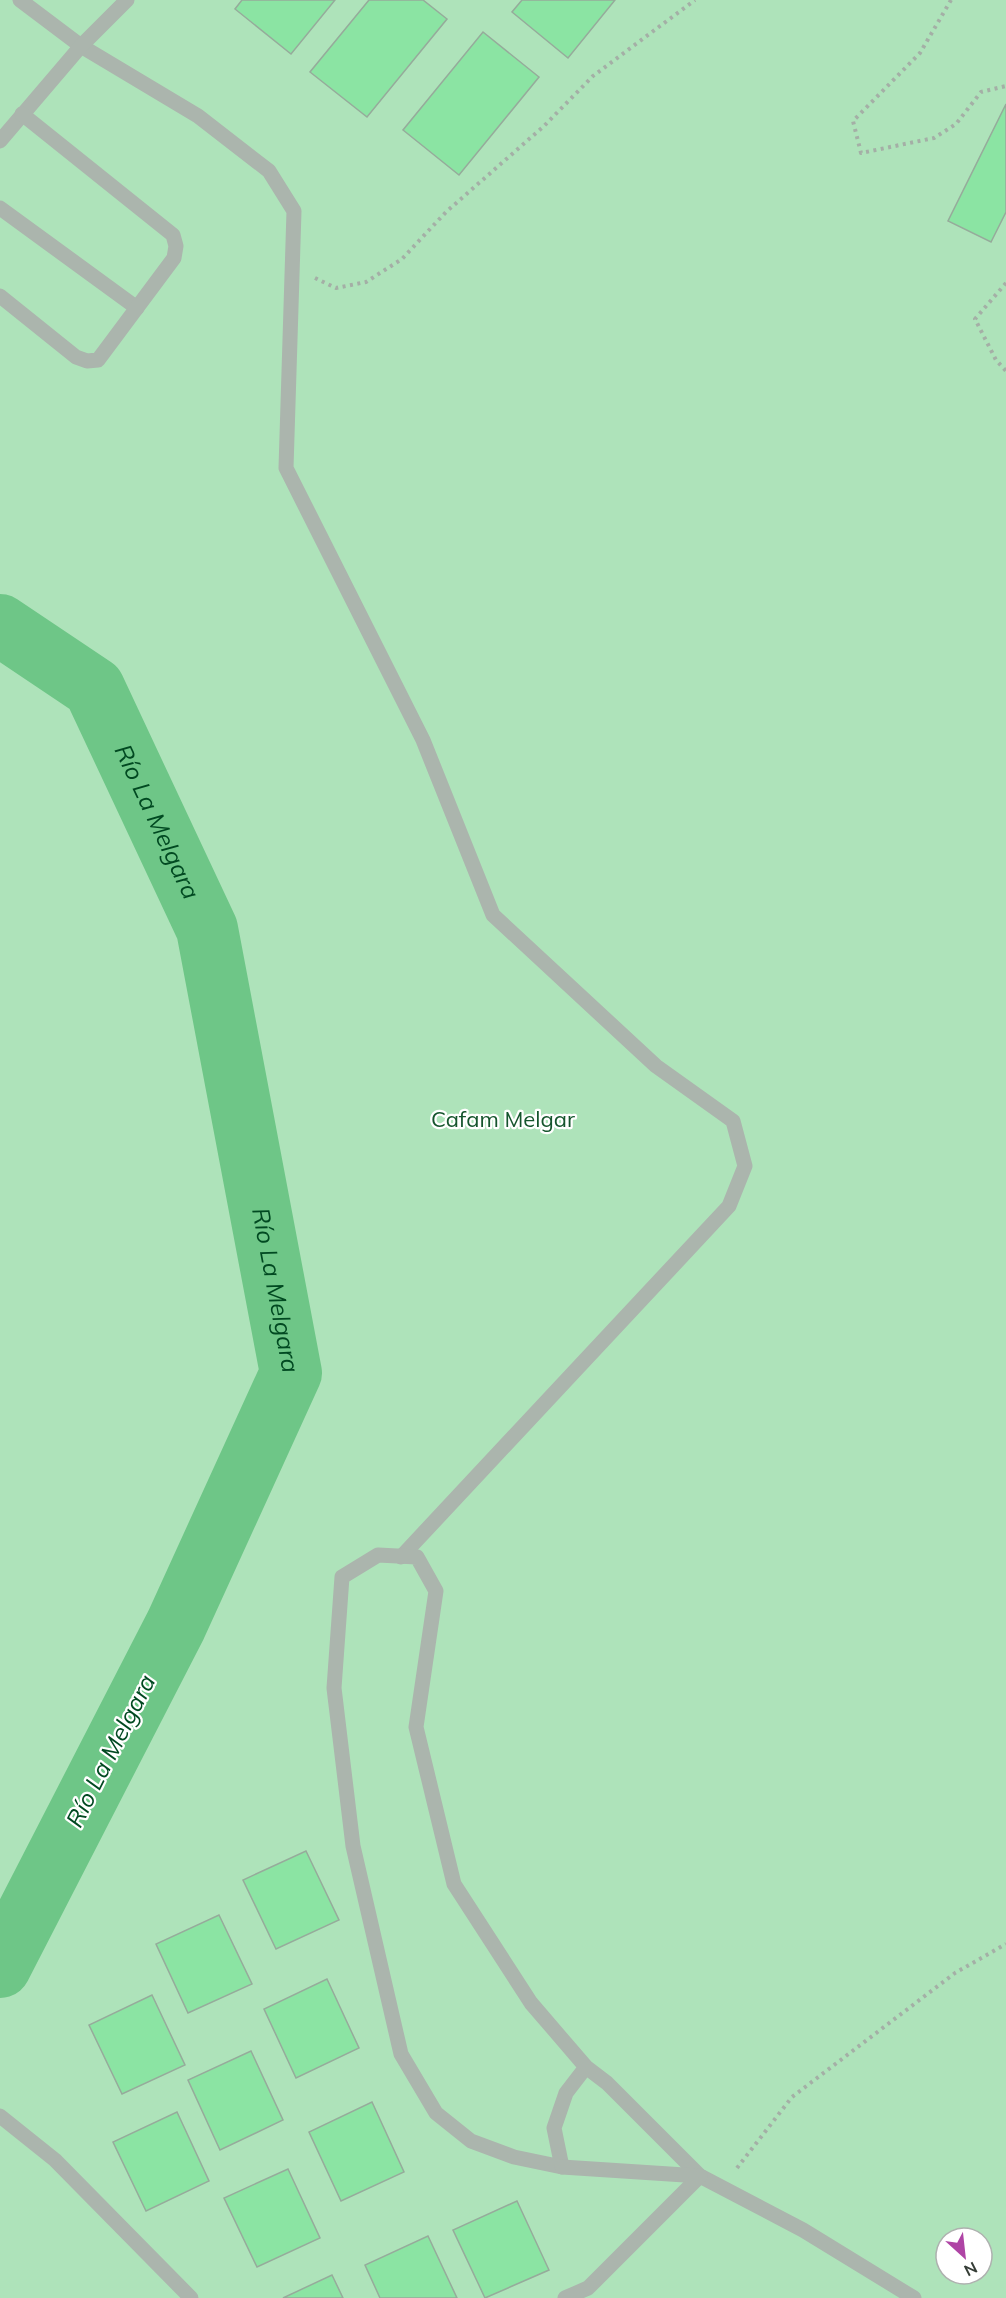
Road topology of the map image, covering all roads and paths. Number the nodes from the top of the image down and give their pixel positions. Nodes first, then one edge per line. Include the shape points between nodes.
1 (20, 0) edge
2 (127, 0) edge
3 (695, 0) edge
4 (951, 0) edge
5 (81, 46) junction
6 (1006, 86) edge
7 (22, 114) junction
8 (0, 141) edge
9 (0, 208) edge
10 (292, 265) junction
11 (1006, 283) edge
12 (0, 296) edge
13 (137, 308) junction
14 (1006, 371) edge
15 (401, 1557) junction
16 (1006, 1944) edge
17 (586, 2067) junction
18 (0, 2116) edge
19 (562, 2167) junction
20 (700, 2176) junction
21 (722, 2187) junction
22 (191, 2298) edge
23 (565, 2298) edge
24 (914, 2298) edge

1 - 5 lane
2 - 5 lane
3 - 10 path via 593,76 544,126 446,212 402,259 366,282 336,288
4 - 6 path via 920,53 853,121 861,153 934,138 956,124 981,92
5 - 7 lane
5 - 10 lane via 198,116 269,171 294,211
7 - 8 lane
7 - 13 lane via 173,235 174,258
9 - 13 lane
10 - 15 lane via 286,468 423,740 493,915 656,1066 733,1121 745,1166 729,1206
11 - 14 path via 975,319
12 - 13 lane via 87,362 98,360
15 - 17 lane via 417,1557 436,1591 416,1727 454,1884 531,2003
15 - 19 lane via 378,1555 342,1577 334,1688 353,1846 401,2055 436,2113 471,2141 514,2157
16 - 21 path via 955,1973 792,2097
17 - 19 lane via 566,2093 554,2128
17 - 20 lane
18 - 22 lane via 55,2160
19 - 20 lane
20 - 21 lane
20 - 23 lane via 588,2288
21 - 24 lane via 803,2230

